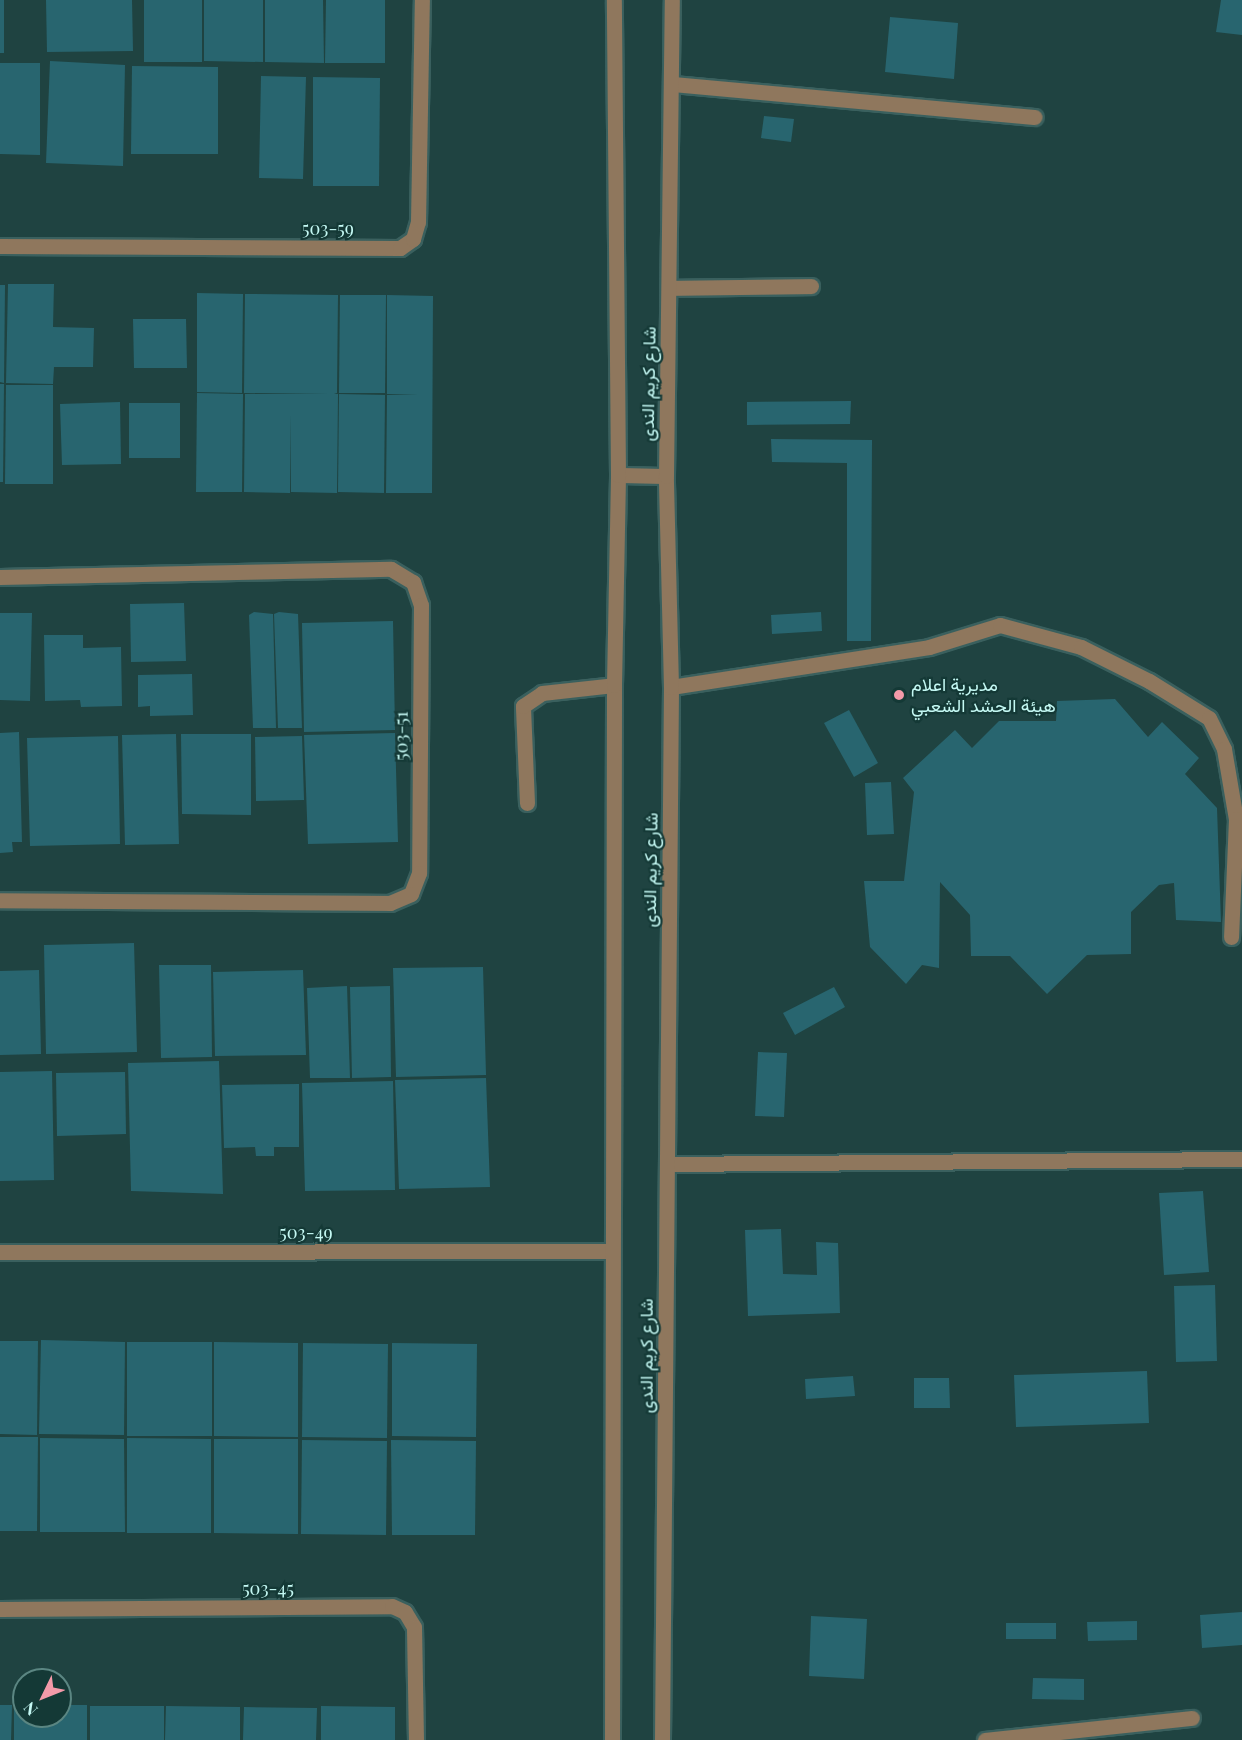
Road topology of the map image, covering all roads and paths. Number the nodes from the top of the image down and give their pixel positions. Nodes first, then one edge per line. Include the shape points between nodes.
1 (422, 0) edge
2 (614, 0) edge
3 (672, 0) edge
4 (672, 84) junction
5 (1034, 117) dead end
6 (0, 246) edge
7 (811, 286) dead end
8 (669, 288) junction
9 (618, 475) junction
10 (666, 476) junction
11 (0, 577) edge
12 (614, 686) junction
13 (671, 687) junction
14 (527, 803) dead end
15 (0, 900) edge
16 (1231, 937) dead end
17 (1242, 1159) edge
18 (667, 1164) junction
19 (612, 1251) junction
20 (0, 1252) edge
21 (0, 1609) edge
22 (1192, 1718) dead end
23 (416, 1740) edge
24 (612, 1740) edge
25 (663, 1740) edge
26 (985, 1740) edge

1 - 6 street, 503-59 via 418,222 413,239 400,248
2 - 9 street, شارع كريم الندى
3 - 4 street, شارع كريم الندى
4 - 5 street
4 - 8 street, شارع كريم الندى
7 - 8 street
8 - 10 street, شارع كريم الندى
9 - 10 street
9 - 12 street, شارع كريم الندى
10 - 13 street, شارع كريم الندى
11 - 15 street, 503-51 via 391,569 413,582 421,617 419,873 411,894 390,903
12 - 14 street via 542,693 523,706
12 - 19 street, شارع كريم الندى
13 - 16 street via 929,647 1000,625 1081,647 1149,681 1209,718 1224,749 1236,819
13 - 18 street, شارع كريم الندى
17 - 18 street
18 - 25 street, شارع كريم الندى
19 - 20 street, 503-49
19 - 24 street, شارع كريم الندى
21 - 23 street, 503-45 via 392,1606 405,1612 414,1627
22 - 26 street

